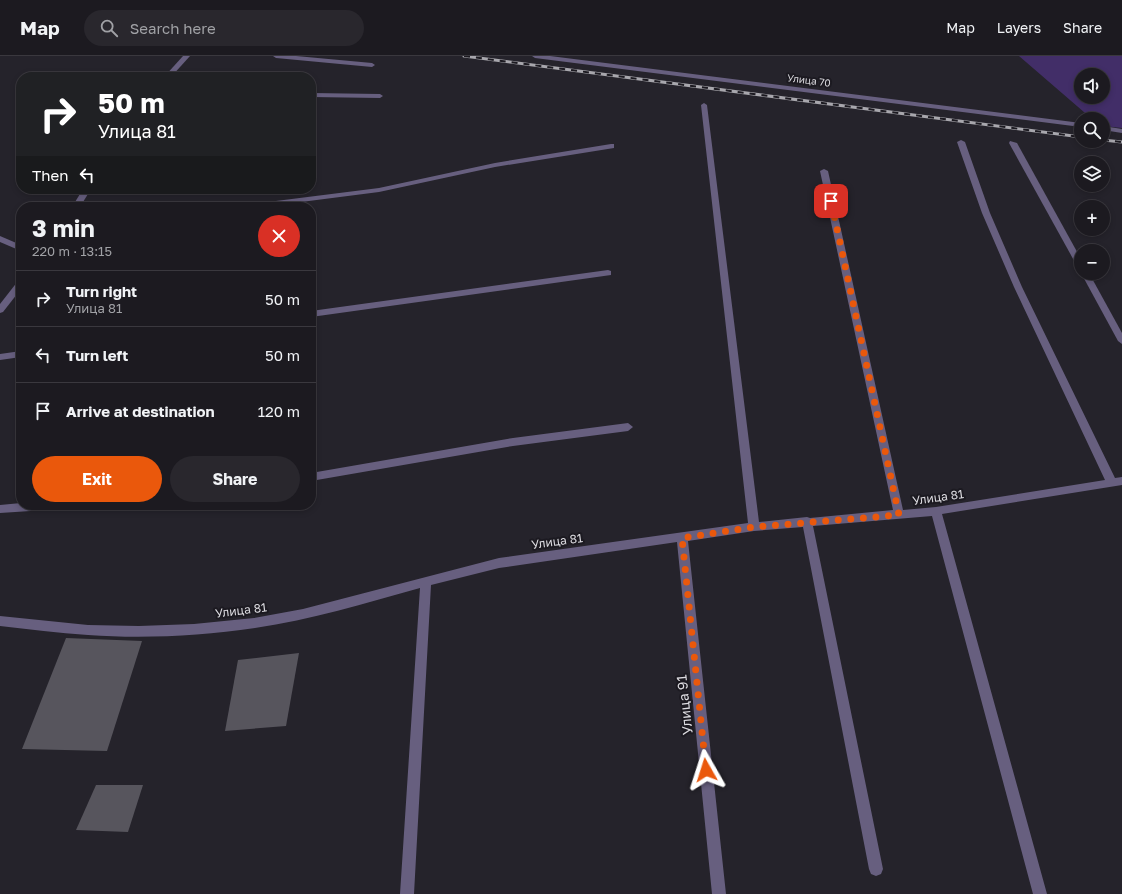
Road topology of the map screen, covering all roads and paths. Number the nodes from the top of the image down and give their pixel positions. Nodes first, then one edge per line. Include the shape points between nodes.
1 (187, 56) edge
2 (276, 56) edge
3 (535, 56) edge
4 (372, 65) dead end
5 (172, 72) edge
6 (316, 95) edge
7 (380, 96) dead end
8 (704, 105) dead end
9 (1074, 124) edge
10 (1110, 129) edge
11 (1122, 130) edge
12 (961, 142) dead end
13 (1013, 144) dead end
14 (611, 146) dead end
15 (824, 171) dead end
16 (283, 202) edge
17 (0, 239) edge
18 (16, 246) edge
19 (1074, 253) edge
20 (608, 273) dead end
21 (1089, 280) edge
22 (16, 289) edge
23 (0, 310) edge
24 (316, 313) edge
25 (1122, 340) edge
26 (16, 354) edge
27 (0, 356) edge
28 (628, 427) dead end
29 (316, 476) edge
30 (1117, 482) edge
31 (16, 508) edge
32 (0, 509) edge
33 (936, 510) junction
34 (899, 515) junction
35 (807, 521) junction
36 (754, 527) junction
37 (682, 538) junction
38 (426, 581) junction
39 (0, 621) edge
40 (876, 869) dead end
41 (407, 894) edge
42 (719, 894) edge
43 (1040, 894) edge

1 - 5 street
2 - 4 street
3 - 9 street, Улица 70
6 - 7 street
8 - 36 street
10 - 11 street
12 - 30 street via 986,213 1012,274
13 - 19 street
14 - 16 street via 495,165 379,190
15 - 34 street
17 - 18 street
20 - 24 street
21 - 25 street
22 - 23 street
26 - 27 street
28 - 29 street via 513,442
30 - 33 street, Улица 81
31 - 32 street
33 - 34 street, Улица 81
33 - 43 street
34 - 35 street, Улица 81
35 - 36 street, Улица 81
35 - 40 street
36 - 37 street, Улица 81
37 - 38 street, Улица 81 via 499,563
37 - 42 street, Улица 91
38 - 39 street, Улица 81 via 303,614 254,623 139,631 88,630
38 - 41 street

